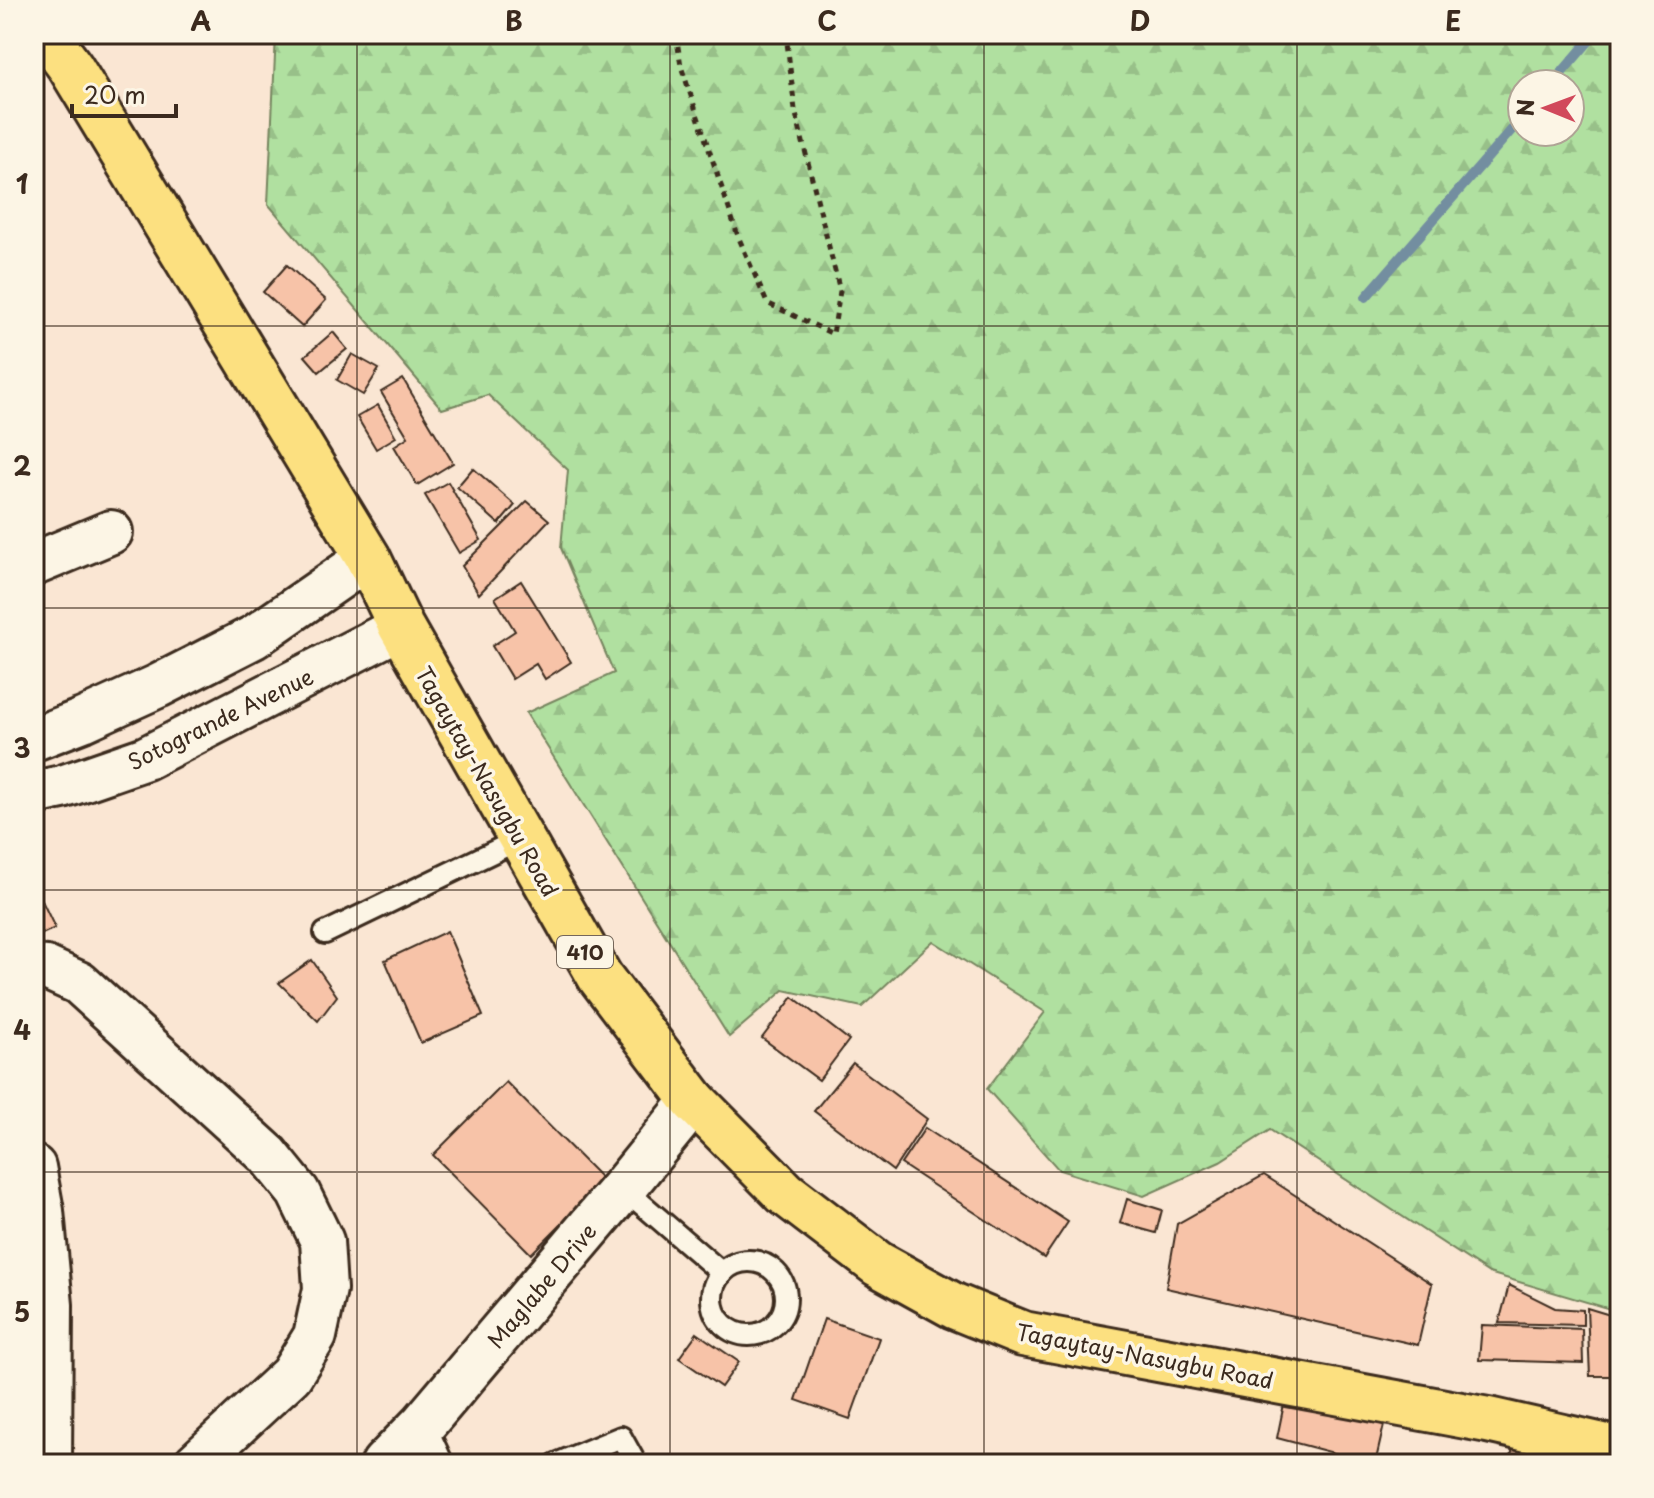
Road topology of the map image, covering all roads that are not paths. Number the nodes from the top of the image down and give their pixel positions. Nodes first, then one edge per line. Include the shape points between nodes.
1 (46, 34) edge
2 (111, 532) dead end
3 (368, 558) junction
4 (34, 564) edge
5 (401, 627) junction
6 (158, 686) junction
7 (83, 720) junction
8 (184, 738) junction
9 (34, 739) edge
10 (104, 772) junction
11 (34, 793) edge
12 (520, 839) junction
13 (325, 933) dead end
14 (34, 967) edge
15 (694, 1101) junction
16 (34, 1167) edge
17 (623, 1188) junction
18 (722, 1273) dead end
19 (424, 1423) junction
20 (1620, 1450) edge
21 (50, 1464) edge
22 (195, 1464) edge
23 (384, 1464) edge
24 (443, 1464) edge
25 (556, 1464) edge
26 (636, 1464) edge

1 - 3 main road, Tagaytay-Nasugbu Road / 410
2 - 4 street
3 - 5 main road, Tagaytay-Nasugbu Road / 410
3 - 6 street via 254,637
5 - 8 street, Sotogrande Avenue
5 - 12 main road, Tagaytay-Nasugbu Road / 410
6 - 7 street
6 - 8 street
7 - 9 street
7 - 10 street
8 - 10 street, Sotogrande Avenue
10 - 11 street, Sotogrande Avenue
12 - 13 lane
12 - 15 main road, Tagaytay-Nasugbu Road / 410 via 600,977
14 - 22 street via 79,983 268,1155 298,1192 322,1241 325,1289 315,1336 291,1375
15 - 17 main road, Maglabe Drive
15 - 20 main road, Tagaytay-Nasugbu Road / 410 via 785,1193 878,1264 954,1306 1023,1334 1488,1420
16 - 21 street via 51,1305
17 - 18 lane
17 - 19 main road, Maglabe Drive
19 - 23 main road, Maglabe Drive
19 - 24 lane
25 - 26 lane via 621,1437

